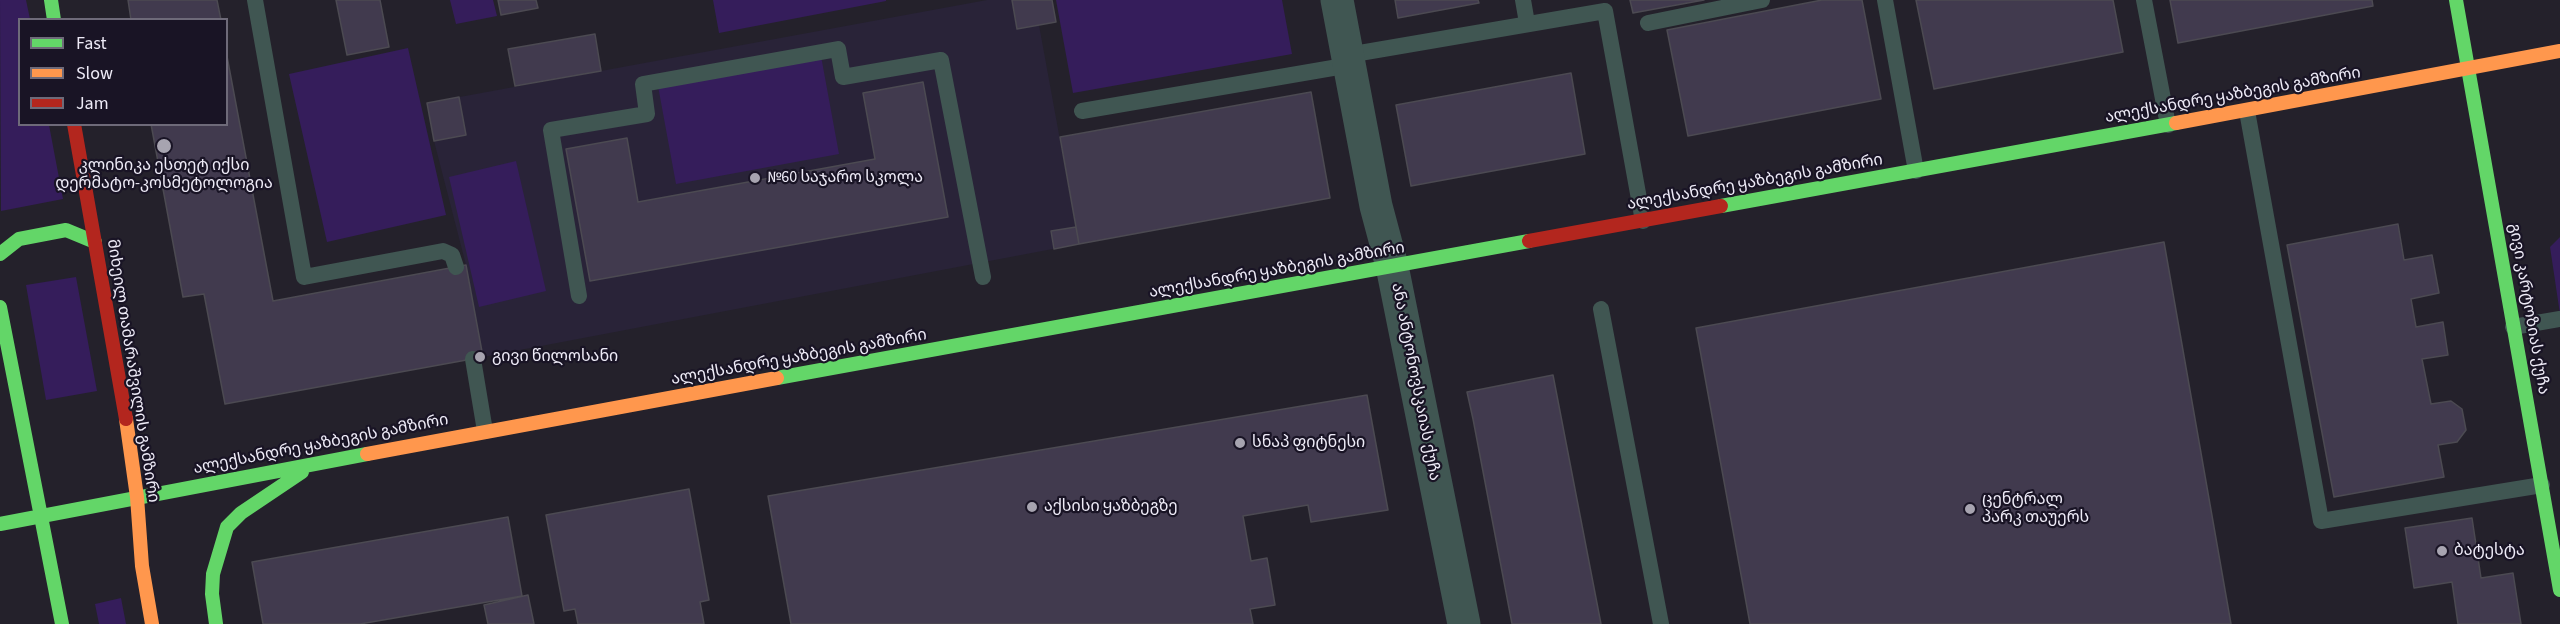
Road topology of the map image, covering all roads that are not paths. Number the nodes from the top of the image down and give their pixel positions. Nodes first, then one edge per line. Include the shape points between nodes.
1 (51, 0) edge
2 (255, 0) edge
3 (1337, 0) edge
4 (1523, 0) edge
5 (1762, 0) edge
6 (1885, 0) edge
7 (2144, 0) edge
8 (2456, 0) edge
9 (54, 18) edge
10 (1527, 23) junction
11 (1648, 23) dead end
12 (2560, 51) edge
13 (1349, 60) junction
14 (2468, 70) junction
15 (1082, 111) dead end
16 (2247, 111) junction
17 (2168, 125) junction
18 (74, 126) edge
19 (1916, 171) junction
20 (1643, 221) junction
21 (95, 242) junction
22 (0, 254) edge
23 (1392, 266) junction
24 (456, 267) dead end
25 (983, 277) dead end
26 (579, 296) dead end
27 (0, 307) edge
28 (1600, 309) dead end
29 (2560, 319) edge
30 (2513, 327) junction
31 (473, 359) dead end
32 (485, 431) junction
33 (315, 463) junction
34 (2542, 485) junction
35 (137, 497) junction
36 (41, 516) junction
37 (0, 524) edge
38 (2560, 590) edge
39 (62, 624) edge
40 (153, 624) edge
41 (216, 624) edge
42 (1464, 624) edge
43 (1661, 624) edge

1 - 9 main road
2 - 24 lane via 304,277 443,250 452,255
3 - 13 street, ანა ანტონოვსკაიას ქუჩა
4 - 10 lane
5 - 11 lane
6 - 19 lane
7 - 17 lane
8 - 14 main road, გივი კარტოზიას ქუჩა
10 - 13 lane
10 - 20 lane via 1605,11
12 - 14 main road, ალექსანდრე ყაზბეგის გამზირი
13 - 15 lane
13 - 23 street, ანა ანტონოვსკაიას ქუჩა via 1376,206
14 - 16 main road, ალექსანდრე ყაზბეგის გამზირი
14 - 30 main road, გივი კარტოზიას ქუჩა
16 - 17 main road, ალექსანდრე ყაზბეგის გამზირი
16 - 34 lane via 2321,520
17 - 19 main road, ალექსანდრე ყაზბეგის გამზირი
18 - 21 main road, მიხეილ თამარაშვილის გამზირი
19 - 20 main road, ალექსანდრე ყაზბეგის გამზირი
20 - 23 main road, ალექსანდრე ყაზბეგის გამზირი
21 - 22 main road via 66,230 19,239
21 - 35 main road, მიხეილ თამარაშვილის გამზირი
23 - 32 main road, ალექსანდრე ყაზბეგის გამზირი
23 - 42 street, ანა ანტონოვსკაიას ქუჩა
25 - 26 lane via 941,60 843,77 838,49 643,84 647,114 551,130
27 - 36 main road
28 - 43 lane
29 - 30 lane
30 - 34 main road, გივი კარტოზიას ქუჩა
31 - 32 lane
32 - 33 main road, ალექსანდრე ყაზბეგის გამზირი
33 - 35 main road, ალექსანდრე ყაზბეგის გამზირი
33 - 41 main road via 241,513 227,527 213,574
34 - 38 main road, გივი კარტოზიას ქუჩა
35 - 36 main road, ალექსანდრე ყაზბეგის გამზირი
35 - 40 main road, მიხეილ თამარაშვილის გამზირი via 142,566
36 - 37 main road, ალექსანდრე ყაზბეგის გამზირი
36 - 39 main road

